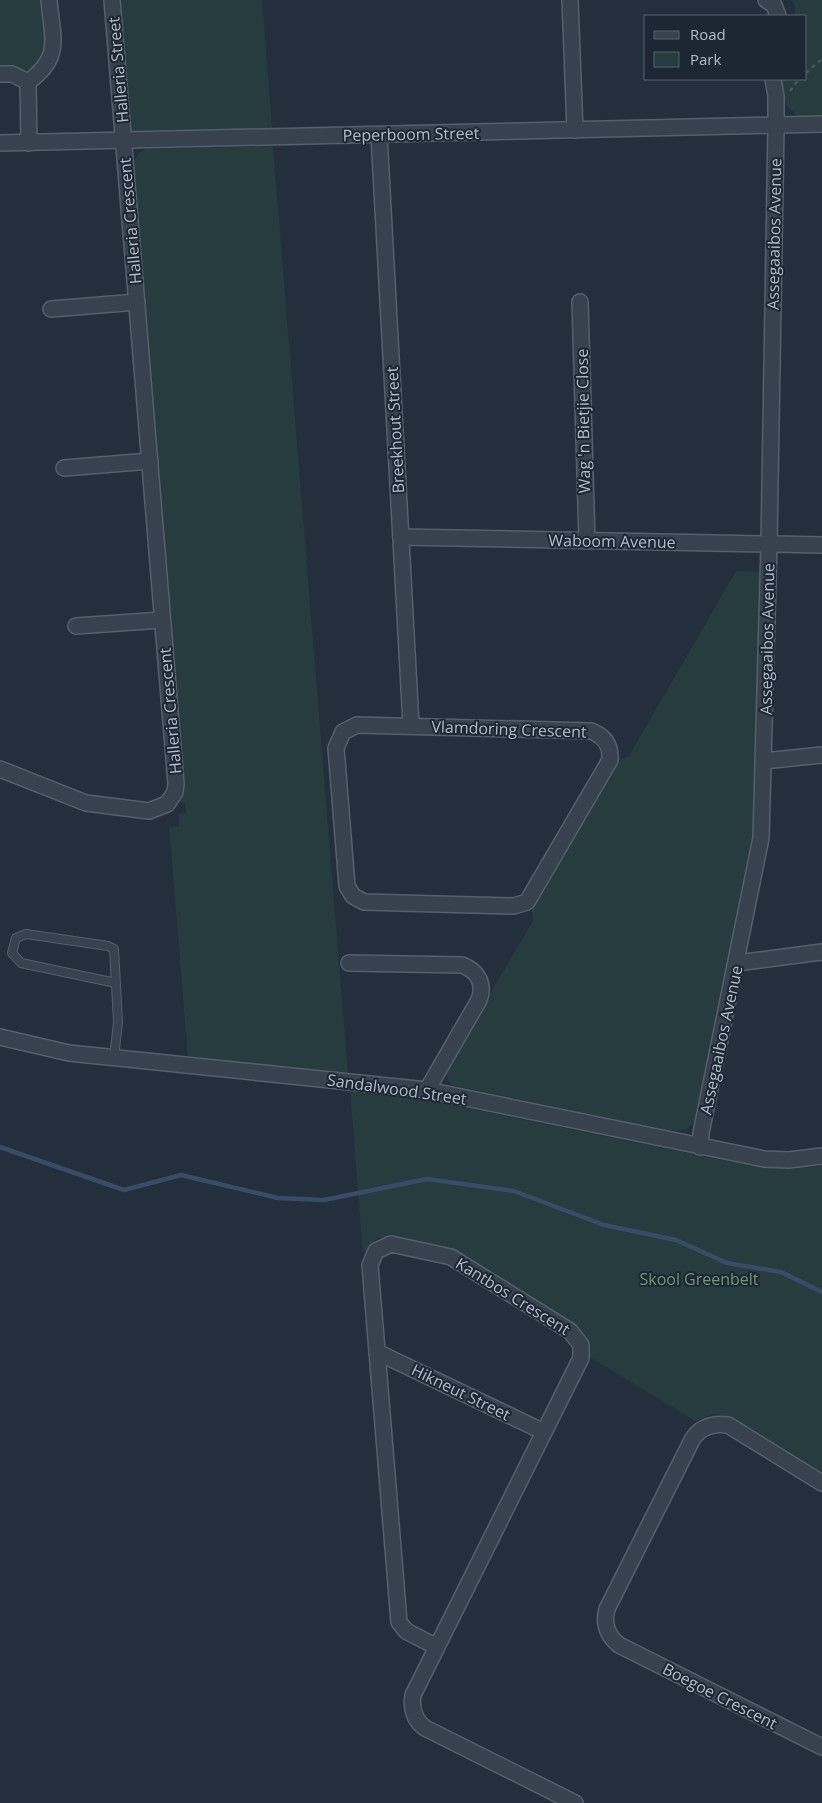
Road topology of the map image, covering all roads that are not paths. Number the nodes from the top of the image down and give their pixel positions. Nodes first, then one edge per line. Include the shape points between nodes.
1 (49, 0) edge
2 (112, 0) edge
3 (570, 0) edge
4 (766, 0) edge
5 (778, 15) edge
6 (0, 74) edge
7 (773, 80) edge
8 (28, 82) junction
9 (822, 124) edge
10 (776, 126) junction
11 (575, 130) junction
12 (379, 134) junction
13 (124, 140) junction
14 (29, 142) junction
15 (0, 143) edge
16 (137, 302) junction
17 (580, 302) dead end
18 (51, 309) dead end
19 (150, 461) junction
20 (64, 468) dead end
21 (401, 537) junction
22 (586, 541) junction
23 (769, 544) junction
24 (822, 545) edge
25 (162, 620) junction
26 (76, 626) dead end
27 (411, 725) junction
28 (822, 755) edge
29 (764, 761) junction
30 (0, 769) edge
31 (822, 952) edge
32 (349, 963) dead end
33 (737, 963) junction
34 (116, 983) junction
35 (0, 1037) edge
36 (114, 1058) junction
37 (428, 1090) junction
38 (700, 1147) junction
39 (822, 1156) edge
40 (377, 1352) junction
41 (544, 1432) junction
42 (822, 1483) edge
43 (437, 1647) junction
44 (822, 1747) edge
45 (575, 1803) edge

1 - 8 street via 52,53 46,67
2 - 13 street, Halleria Street
3 - 11 street
4 - 5 street via 774,5
6 - 8 street via 12,74
7 - 10 street, Assegaaibos Avenue
8 - 14 street
9 - 10 street, Peperboom Street
10 - 11 street, Peperboom Street
10 - 23 street, Assegaaibos Avenue
11 - 12 street, Peperboom Street
12 - 13 street, Peperboom Street
12 - 21 street, Breekhout Street
13 - 14 street, Peperboom Street
13 - 16 street, Halleria Crescent
14 - 15 street, Peperboom Street
16 - 18 street, Halleria Crescent
16 - 19 street, Halleria Crescent
17 - 22 street, Wag 'n Bietjie Close
19 - 20 street
19 - 25 street, Halleria Crescent
21 - 22 street, Waboom Avenue
21 - 27 street, Breekhout Street
22 - 23 street, Waboom Avenue
23 - 24 street, Waboom Avenue
23 - 29 street, Assegaaibos Avenue
25 - 26 street
25 - 30 street, Halleria Crescent via 176,784 167,804 149,811 86,803
27 - 27 street, Vlamdoring Crescent via 591,731 607,744 610,754 608,766 527,902 514,906 364,902 349,891 337,742 343,732 357,725
28 - 29 street
29 - 33 street, Assegaaibos Avenue via 761,838
31 - 33 street
32 - 37 street via 462,965 477,974 482,984 480,1000
33 - 38 street, Assegaaibos Avenue
34 - 34 lane via 21,963 12,953 12,945 16,938 26,934 108,946 114,949 116,956
34 - 36 lane via 118,1022
35 - 36 street, Sandalwood Street via 51,1050
36 - 37 street, Sandalwood Street
37 - 38 street, Sandalwood Street
38 - 39 street, Sandalwood Street via 777,1160
40 - 41 street, Hikneut Street
40 - 41 street, Kantbos Crescent via 370,1265 376,1251 391,1244 457,1260 579,1339 580,1358
40 - 43 street, Kantbos Crescent via 399,1622 406,1631
41 - 43 street, Kantbos Crescent
42 - 44 street, Boegoe Crescent via 734,1428 714,1424 701,1430 692,1440 607,1609 606,1629 619,1645
43 - 45 street, Kantbos Crescent via 412,1702 417,1720 430,1731

